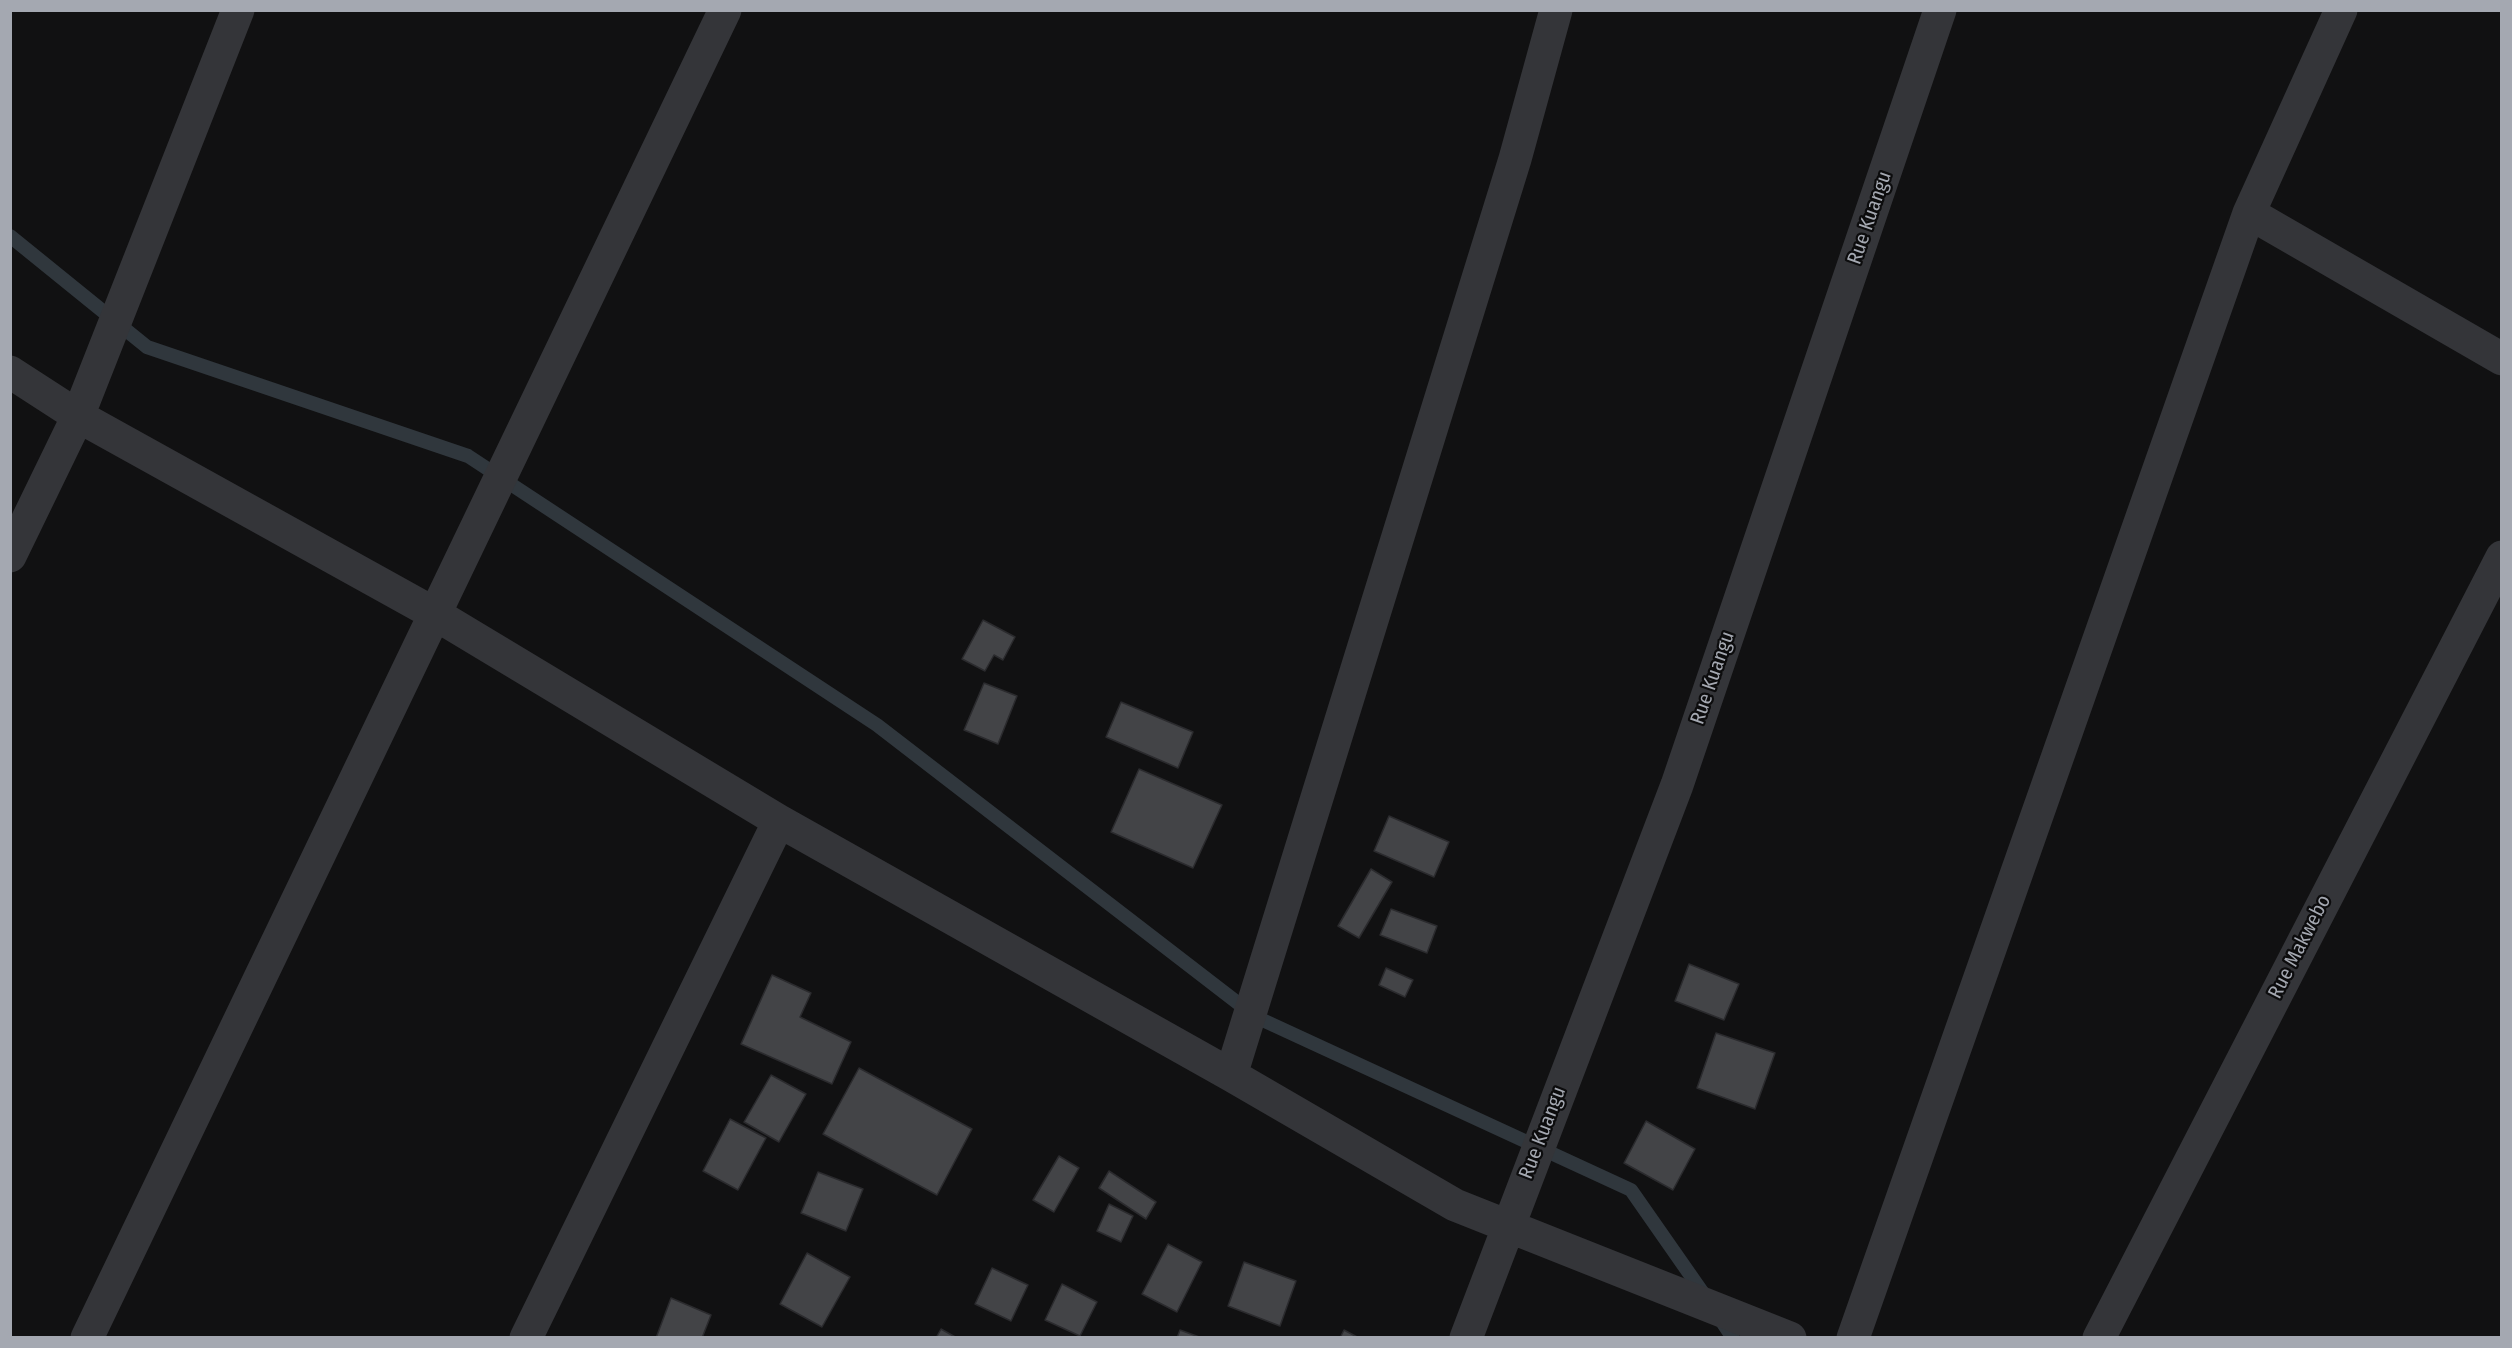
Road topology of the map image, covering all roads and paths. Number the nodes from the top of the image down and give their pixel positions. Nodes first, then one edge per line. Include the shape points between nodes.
1 (238, 10) edge
2 (725, 10) edge
3 (1557, 10) edge
4 (1940, 10) edge
5 (2341, 10) edge
6 (2249, 213) junction
7 (2502, 359) edge
8 (10, 372) edge
9 (78, 416) junction
10 (10, 556) edge
11 (2502, 557) edge
12 (435, 614) junction
13 (779, 821) junction
14 (1231, 1075) junction
15 (1507, 1227) junction
16 (87, 1338) edge
17 (526, 1338) edge
18 (1466, 1338) edge
19 (1790, 1338) edge
20 (1853, 1338) edge
21 (2099, 1338) edge

1 - 9 street
2 - 12 street
3 - 14 street via 1515,159
4 - 15 street, Rue Kuangu via 1677,785
5 - 6 street
6 - 7 street
6 - 20 street
8 - 9 street
9 - 10 street
9 - 12 street
11 - 21 street, Rue Makwebo
12 - 13 street
12 - 16 street
13 - 14 street
13 - 17 street
14 - 15 street via 1455,1205
15 - 18 street, Rue Kuangu
15 - 19 street

